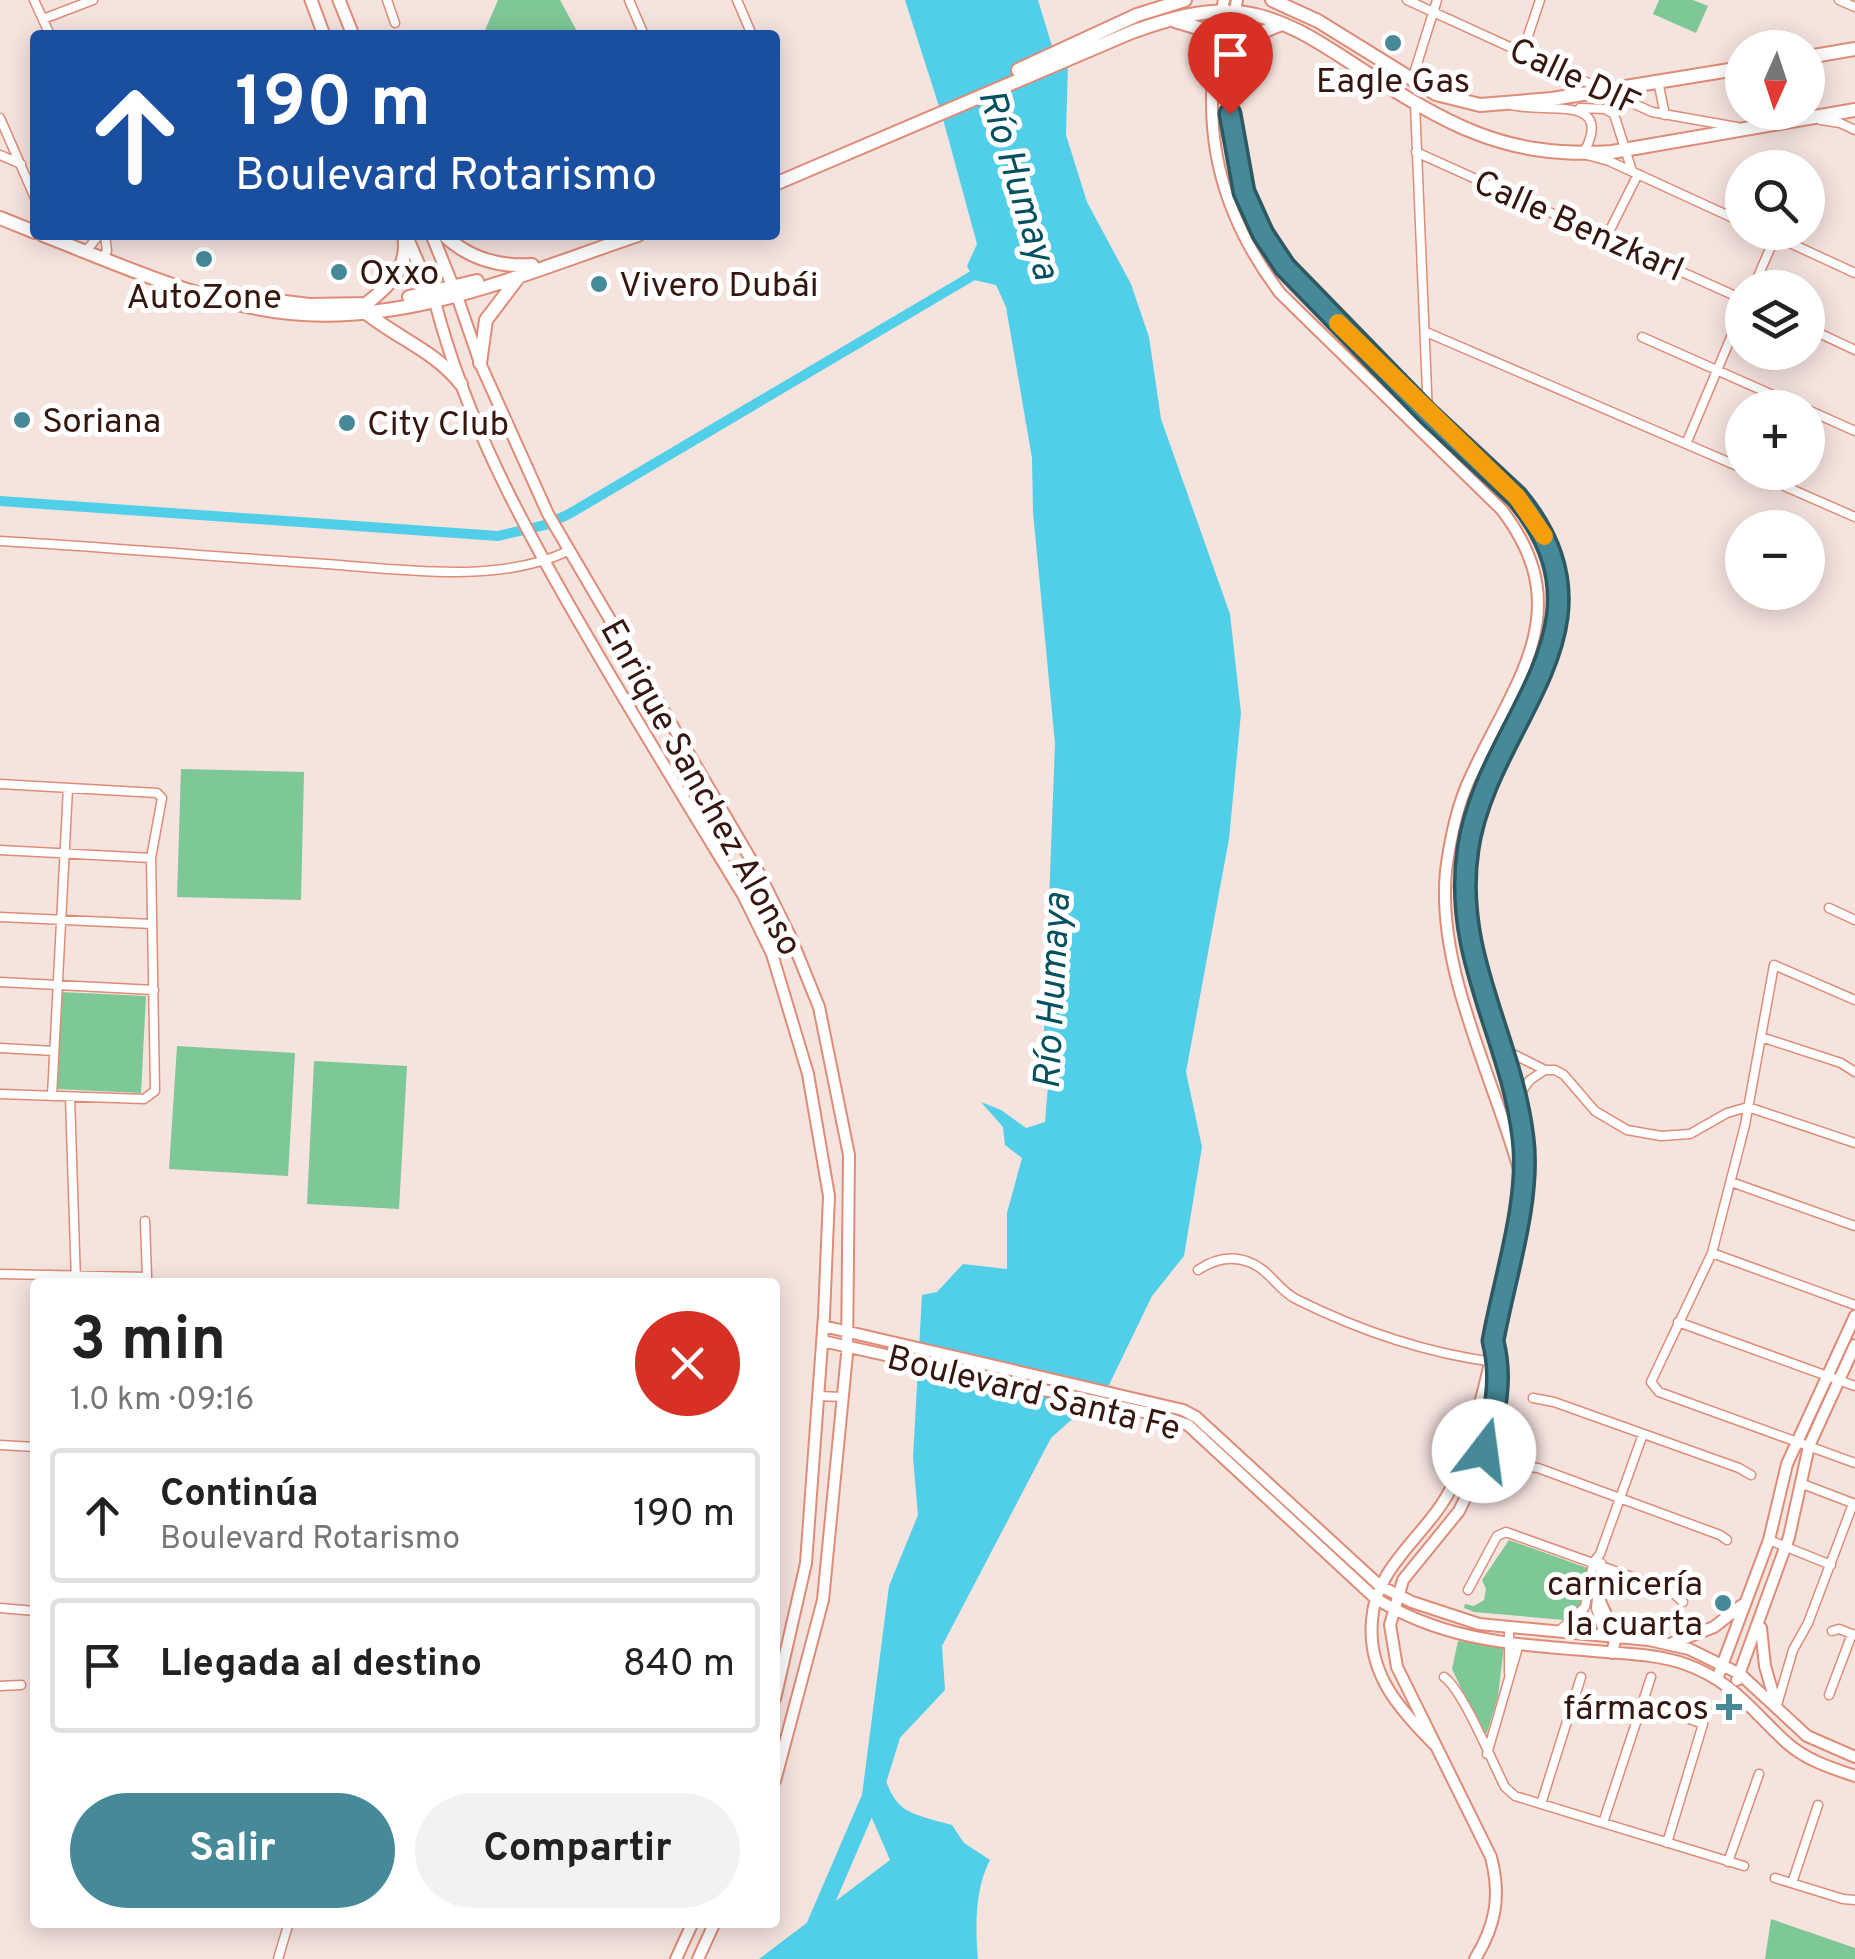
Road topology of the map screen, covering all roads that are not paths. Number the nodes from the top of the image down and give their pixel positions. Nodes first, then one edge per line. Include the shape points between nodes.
1 (34, 0) edge
2 (93, 0) edge
3 (310, 0) edge
4 (339, 0) edge
5 (387, 0) edge
6 (629, 0) edge
7 (736, 0) edge
8 (1158, 0) edge
9 (1185, 0) edge
10 (1272, 0) edge
11 (1407, 0) edge
12 (1438, 0) edge
13 (1540, 0) edge
14 (1840, 0) edge
15 (1283, 3) edge
16 (1229, 6) edge
17 (1855, 7) edge
18 (1434, 12) junction
19 (1137, 15) junction
20 (43, 20) junction
21 (1168, 20) junction
22 (1283, 23) junction
23 (396, 24) dead end
24 (48, 30) edge
25 (322, 30) edge
26 (351, 30) edge
27 (642, 30) edge
28 (750, 30) edge
29 (1103, 37) junction
30 (1855, 49) edge
31 (1523, 50) junction
32 (1825, 54) edge
33 (1222, 66) junction
34 (1725, 71) edge
35 (1412, 80) junction
36 (1658, 81) junction
37 (1606, 90) junction
38 (1415, 104) junction
39 (1507, 104) junction
40 (1577, 108) junction
41 (1855, 110) edge
42 (1825, 113) edge
43 (1665, 115) junction
44 (0, 118) edge
45 (1825, 120) edge
46 (1725, 125) edge
47 (1744, 130) edge
48 (1855, 130) edge
49 (1625, 150) junction
50 (1416, 152) junction
51 (1583, 154) junction
52 (0, 155) edge
53 (21, 164) junction
54 (1635, 172) junction
55 (780, 180) edge
56 (30, 186) edge
57 (0, 210) edge
58 (1725, 214) edge
59 (0, 218) edge
60 (30, 222) edge
61 (30, 230) edge
62 (1606, 238) junction
63 (405, 240) edge
64 (407, 240) edge
65 (434, 240) edge
66 (451, 240) edge
67 (619, 240) edge
68 (621, 240) edge
69 (95, 241) edge
70 (1805, 250) edge
71 (104, 254) junction
72 (534, 265) junction
73 (1855, 273) edge
74 (521, 274) junction
75 (1725, 291) edge
76 (454, 292) junction
77 (433, 297) junction
78 (366, 308) junction
79 (1426, 332) junction
80 (1825, 336) edge
81 (1642, 337) dead end
82 (1725, 350) edge
83 (1855, 350) edge
84 (480, 363) junction
85 (1716, 370) junction
86 (1388, 374) junction
87 (461, 384) junction
88 (1762, 390) edge
89 (1383, 396) junction
90 (1428, 414) junction
91 (1825, 418) edge
92 (1855, 431) edge
93 (1429, 440) junction
94 (1686, 444) junction
95 (1725, 461) edge
96 (1793, 490) edge
97 (1855, 517) edge
98 (0, 540) edge
99 (565, 546) junction
100 (544, 563) junction
101 (0, 784) edge
102 (68, 788) junction
103 (0, 850) edge
104 (66, 854) junction
105 (151, 858) junction
106 (1829, 908) dead end
107 (0, 917) edge
108 (62, 920) junction
109 (1855, 920) edge
110 (152, 924) junction
111 (0, 982) edge
112 (58, 985) junction
113 (154, 990) junction
114 (1855, 1000) edge
115 (1760, 1037) junction
116 (0, 1048) edge
117 (1501, 1048) junction
118 (54, 1051) junction
119 (1545, 1070) junction
120 (1855, 1072) edge
121 (0, 1094) edge
122 (52, 1096) junction
123 (70, 1097) junction
124 (1515, 1100) junction
125 (1748, 1107) junction
126 (1855, 1129) edge
127 (1852, 1142) edge
128 (1522, 1180) junction
129 (1731, 1182) junction
130 (145, 1221) dead end
131 (1855, 1226) edge
132 (1712, 1253) junction
133 (1198, 1270) dead end
134 (0, 1274) edge
135 (51, 1278) edge
136 (76, 1278) edge
137 (123, 1278) edge
138 (1855, 1306) edge
139 (1855, 1316) edge
140 (1678, 1322) junction
141 (823, 1326) junction
142 (848, 1331) junction
143 (822, 1341) junction
144 (1855, 1345) edge
145 (848, 1346) junction
146 (1493, 1362) junction
147 (1833, 1378) junction
148 (1855, 1386) edge
149 (818, 1396) junction
150 (844, 1397) junction
151 (1533, 1398) dead end
152 (1643, 1434) junction
153 (1796, 1442) junction
154 (0, 1445) edge
155 (1809, 1446) junction
156 (30, 1447) edge
157 (1855, 1463) edge
158 (1515, 1464) dead end
159 (1751, 1475) dead end
160 (1800, 1483) junction
161 (1620, 1499) junction
162 (1854, 1504) edge
163 (1727, 1540) dead end
164 (1769, 1540) junction
165 (1784, 1548) junction
166 (1597, 1565) junction
167 (1831, 1565) junction
168 (1468, 1590) dead end
169 (1378, 1592) junction
170 (1396, 1594) junction
171 (1597, 1595) junction
172 (1747, 1601) junction
173 (1683, 1602) dead end
174 (1585, 1607) junction
175 (0, 1608) edge
176 (1393, 1608) junction
177 (1596, 1608) junction
178 (30, 1611) edge
179 (1761, 1619) junction
180 (1509, 1627) junction
181 (1558, 1631) junction
182 (1832, 1631) dead end
183 (1853, 1635) edge
184 (1610, 1636) junction
185 (1514, 1644) junction
186 (1670, 1644) junction
187 (1612, 1652) junction
188 (1723, 1663) junction
189 (1740, 1674) junction
190 (780, 1676) edge
191 (1444, 1677) dead end
192 (1580, 1677) dead end
193 (1651, 1677) dead end
194 (1716, 1679) junction
195 (21, 1685) dead end
196 (0, 1686) edge
197 (1734, 1690) junction
198 (1829, 1694) dead end
199 (1642, 1702) junction
200 (1776, 1705) junction
201 (1435, 1745) junction
202 (1487, 1754) junction
203 (1855, 1758) edge
204 (780, 1763) edge
205 (1759, 1774) dead end
206 (1855, 1776) edge
207 (1541, 1804) junction
208 (1818, 1805) dead end
209 (1603, 1823) junction
210 (1667, 1843) junction
211 (1728, 1862) junction
212 (1744, 1866) dead end
213 (1775, 1878) dead end
214 (1792, 1883) junction
215 (1855, 1900) edge
216 (287, 1928) edge
217 (690, 1928) edge
218 (712, 1928) edge
219 (278, 1959) edge
220 (676, 1959) edge
221 (698, 1959) edge
222 (1474, 1959) edge

1 - 20 street
2 - 20 street
3 - 25 main road
4 - 26 main road
5 - 23 street
6 - 27 street
7 - 28 street
8 - 19 main road
9 - 19 main road
10 - 15 main road
11 - 18 street, Calle DIF
12 - 18 street
13 - 31 street
14 - 17 street
15 - 35 main road
16 - 21 main road
16 - 22 main road
16 - 33 street
18 - 31 street, Calle DIF
18 - 35 street
19 - 29 main road
20 - 24 street
21 - 29 main road
21 - 33 main road via 1205,30
22 - 33 main road via 1256,34
22 - 38 main road
29 - 55 main road
30 - 32 main road
31 - 37 street, Calle DIF
33 - 86 street via 1237,168 1263,234 1297,282
33 - 89 street via 1212,112 1215,151 1238,229 1280,293
34 - 36 main road
35 - 39 main road via 1464,103
36 - 37 main road
36 - 43 street
37 - 39 main road
37 - 43 street, Calle DIF
38 - 50 street
38 - 51 main road via 1492,140
39 - 40 street
40 - 49 street via 1614,114
40 - 51 street via 1591,124
41 - 42 main road
43 - 46 street, Calle DIF
44 - 53 street
45 - 48 street
47 - 49 main road
49 - 51 main road
49 - 54 street
50 - 62 street, Calle Benzkarl
50 - 79 street
51 - 54 street
52 - 53 street
53 - 56 street
54 - 58 street
54 - 62 street
57 - 60 main road
59 - 61 main road
62 - 75 street, Calle Benzkarl
63 - 78 main road via 400,267
64 - 77 main road
65 - 76 main road
66 - 72 main road via 493,264
67 - 72 main road
68 - 74 main road
69 - 71 main road
69 - 71 street
70 - 73 street
71 - 78 main road via 256,308 327,315
72 - 76 main road
74 - 76 main road
74 - 84 main road via 486,320
76 - 77 main road
76 - 84 street, Enrique Sanchez Alonso
77 - 78 main road
77 - 87 street, Enrique Sanchez Alonso
78 - 87 main road via 389,331 438,359
79 - 90 street
79 - 94 street
80 - 83 street
81 - 85 street
82 - 85 street
84 - 99 street, Enrique Sanchez Alonso
85 - 88 street
85 - 94 street
86 - 89 street
86 - 90 street
87 - 100 street, Enrique Sanchez Alonso
89 - 93 street
90 - 93 street
90 - 117 street via 1532,514 1558,583 1558,620 1547,661 1480,801 1466,868 1468,938
91 - 92 street
93 - 128 street via 1502,510 1537,577 1533,640 1466,789 1450,845 1445,902 1467,1009
94 - 95 street
96 - 97 street
98 - 100 street via 374,568 484,570
99 - 100 street
99 - 142 street, Enrique Sanchez Alonso via 760,874 820,1008 850,1155
100 - 141 street, Enrique Sanchez Alonso via 772,954 808,1074 828,1196
101 - 102 street
102 - 104 street
102 - 105 street via 157,792 162,802
103 - 104 street
104 - 105 street
104 - 108 street
105 - 110 street
106 - 109 street
107 - 108 street
108 - 110 street
108 - 112 street
110 - 113 street
111 - 112 street
112 - 113 street
112 - 118 street
113 - 123 street via 155,1091 139,1099
114 - 115 street via 1774,965
115 - 120 street
115 - 125 street
116 - 118 street
117 - 119 street
117 - 124 street
118 - 122 street
119 - 124 street
119 - 125 street via 1564,1075 1610,1122 1645,1135 1690,1134
121 - 122 street
122 - 123 street
123 - 136 street
124 - 128 street via 1524,1145
125 - 127 street
125 - 129 street
126 - 127 street
128 - 146 street
129 - 131 street
129 - 132 street
130 - 137 street via 147,1277
132 - 138 street
132 - 140 street
133 - 146 street via 1230,1258 1250,1262 1291,1297 1361,1328
134 - 135 street
139 - 147 street
140 - 147 street
140 - 153 street via 1651,1382 1659,1392
141 - 142 street, Boulevard Santa Fe
141 - 143 street, Enrique Sanchez Alonso
142 - 145 street, Enrique Sanchez Alonso
142 - 169 street, Boulevard Santa Fe via 1161,1403 1196,1417
143 - 145 street, Boulevard Santa Fe
143 - 149 street, Enrique Sanchez Alonso
144 - 147 street
145 - 150 street, Enrique Sanchez Alonso
145 - 169 street, Boulevard Santa Fe via 1188,1425
146 - 169 street via 1451,1487
146 - 170 street via 1499,1391 1477,1474 1459,1511
147 - 148 street
147 - 153 street
147 - 155 street
149 - 150 street
149 - 190 street, Enrique Sanchez Alonso via 806,1563
150 - 204 street, Enrique Sanchez Alonso via 824,1600
151 - 152 street
152 - 159 street
152 - 161 street
153 - 155 street
153 - 164 street
154 - 156 street
155 - 157 street
155 - 160 street
158 - 161 street
160 - 162 street
160 - 165 street
161 - 163 street
161 - 166 street
162 - 167 street
164 - 165 street
164 - 172 street
165 - 167 street
165 - 179 street
166 - 168 street via 1501,1533
166 - 171 street
166 - 173 street via 1671,1591
166 - 174 street
167 - 200 street
169 - 170 street, Boulevard Santa Fe
169 - 176 street, Boulevard Santa Fe
169 - 201 street via 1375,1662 1401,1712
170 - 176 street
170 - 180 street, Boulevard Santa Fe via 1464,1620
171 - 177 street
171 - 184 street
172 - 186 street via 1714,1627
172 - 188 street
174 - 177 street
174 - 181 street
175 - 178 street
176 - 185 street, Boulevard Santa Fe via 1452,1634
176 - 201 street via 1393,1656
177 - 184 street
179 - 189 street
179 - 200 street
180 - 181 street, Boulevard Santa Fe
180 - 185 street
181 - 184 street, Boulevard Santa Fe
182 - 183 street
183 - 198 street
184 - 186 street, Boulevard Santa Fe
184 - 187 street
185 - 187 street, Boulevard Santa Fe
185 - 202 street
186 - 188 street, Boulevard Santa Fe
187 - 194 street, Boulevard Santa Fe via 1671,1660
188 - 189 street, Boulevard Santa Fe
188 - 194 street
189 - 197 street
189 - 200 street, Boulevard Santa Fe
191 - 202 street
192 - 207 street
193 - 199 street
194 - 197 street, Boulevard Santa Fe
195 - 196 street
197 - 206 street, Boulevard Santa Fe via 1796,1749
199 - 209 street
199 - 210 street via 1703,1724
200 - 203 street, Boulevard Santa Fe via 1806,1736
201 - 222 street via 1498,1883 1492,1926
202 - 207 street via 1510,1791
205 - 211 street
207 - 209 street
208 - 214 street
209 - 210 street
210 - 211 street
211 - 212 street
213 - 214 street
214 - 215 street
216 - 219 street
217 - 220 street
218 - 221 street

